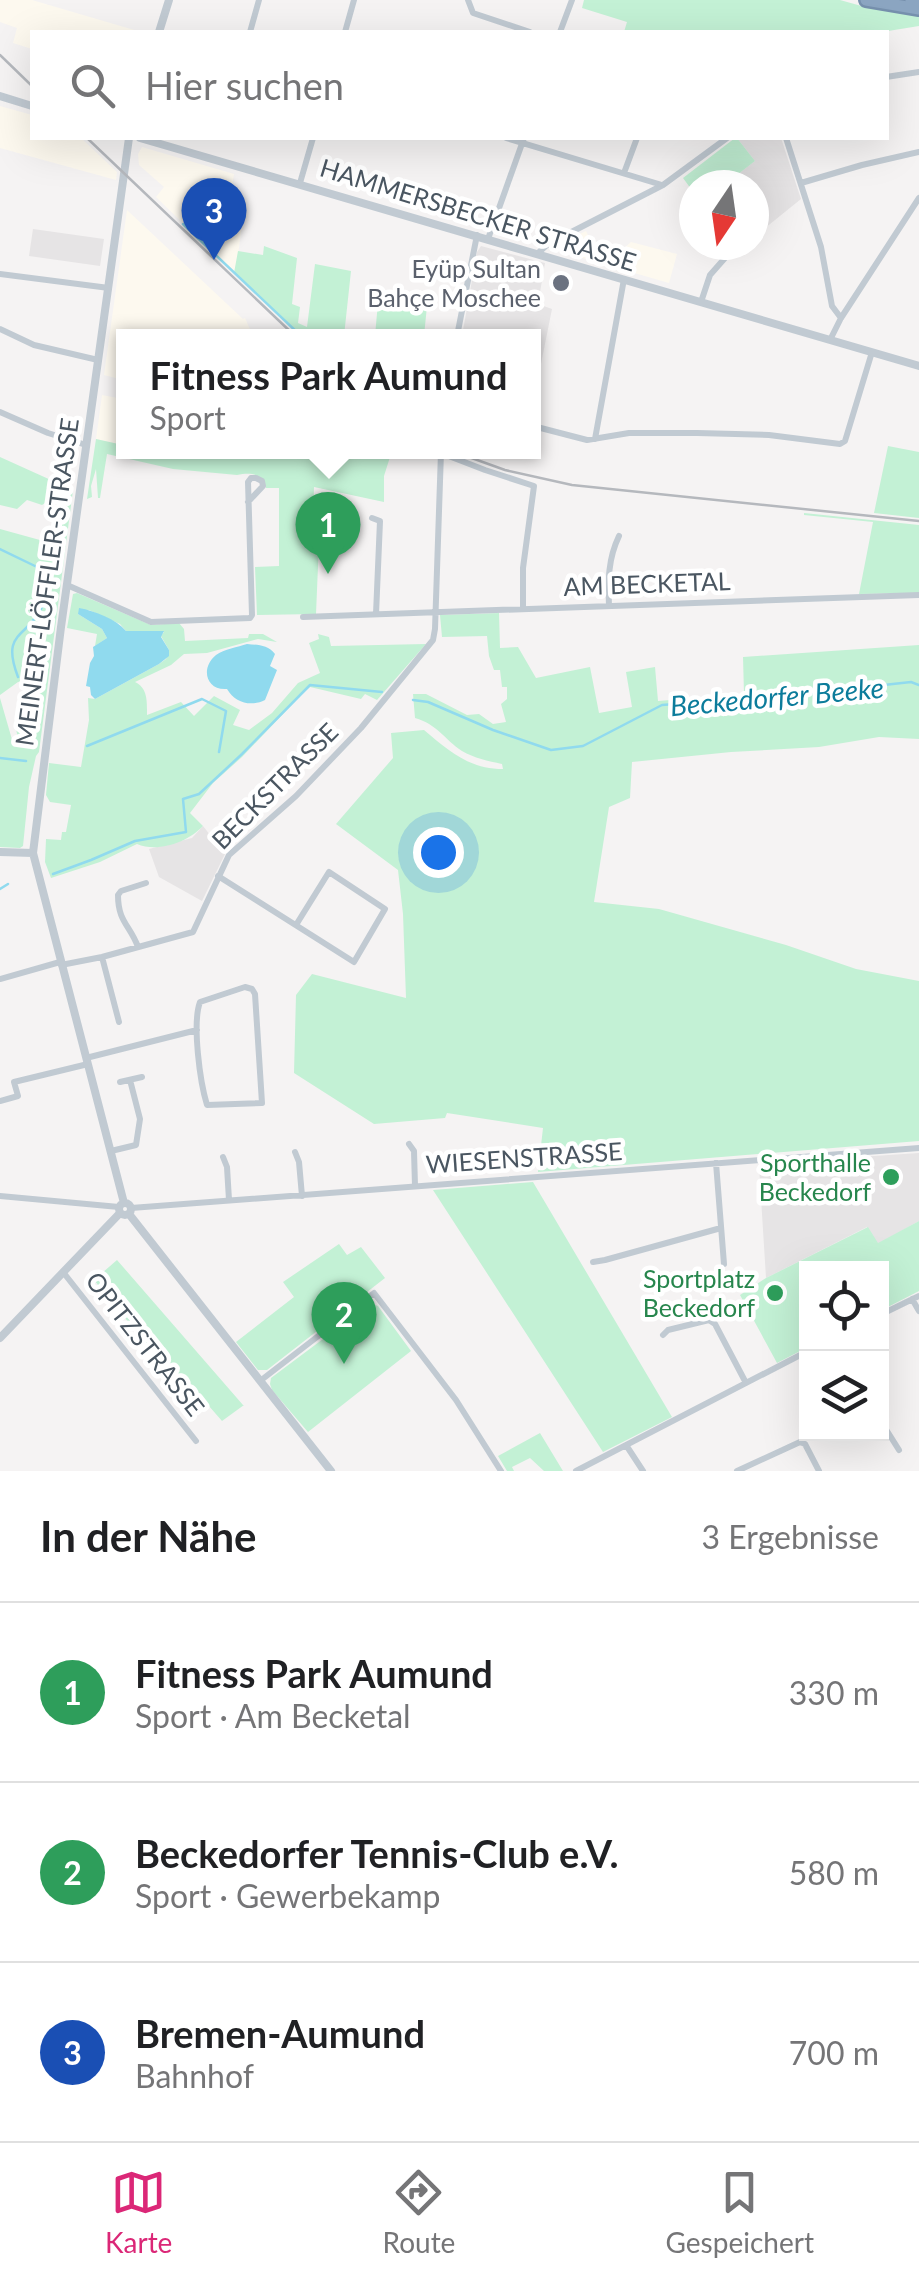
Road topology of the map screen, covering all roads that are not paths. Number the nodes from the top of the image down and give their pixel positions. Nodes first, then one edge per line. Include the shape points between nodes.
1 (170, 0) edge
2 (259, 0) edge
3 (354, 0) edge
4 (468, 0) edge
5 (572, 0) edge
6 (866, 0) edge
7 (911, 0) edge
8 (919, 1) edge
9 (919, 9) edge
10 (160, 30) edge
11 (251, 30) edge
12 (345, 30) edge
13 (524, 30) edge
14 (561, 30) edge
15 (919, 72) edge
16 (889, 77) edge
17 (0, 96) edge
18 (30, 105) edge
19 (129, 140) edge
20 (147, 140) edge
21 (313, 140) edge
22 (523, 140) edge
23 (635, 140) edge
24 (724, 140) edge
25 (787, 140) edge
26 (919, 152) edge
27 (624, 173) junction
28 (300, 183) junction
29 (801, 183) junction
30 (663, 185) junction
31 (919, 198) edge
32 (477, 235) junction
33 (488, 238) junction
34 (537, 254) junction
35 (723, 260) edge
36 (0, 274) edge
37 (624, 280) junction
38 (109, 288) junction
39 (701, 302) junction
40 (840, 318) junction
41 (0, 329) edge
42 (458, 329) edge
43 (830, 340) junction
44 (872, 352) junction
45 (98, 360) junction
46 (919, 366) edge
47 (0, 412) edge
48 (541, 428) edge
49 (595, 439) junction
50 (86, 445) junction
51 (442, 459) edge
52 (458, 459) edge
53 (248, 502) dead end
54 (372, 518) dead end
55 (618, 536) dead end
56 (67, 585) junction
57 (919, 595) edge
58 (609, 606) junction
59 (523, 609) junction
60 (436, 612) junction
61 (376, 614) junction
62 (303, 617) dead end
63 (0, 852) edge
64 (32, 853) junction
65 (218, 876) junction
66 (146, 882) dead end
67 (296, 925) junction
68 (138, 947) junction
69 (102, 957) junction
70 (61, 964) junction
71 (0, 979) edge
72 (118, 1022) dead end
73 (197, 1030) junction
74 (87, 1061) junction
75 (142, 1077) dead end
76 (0, 1100) edge
77 (409, 1144) dead end
78 (919, 1148) edge
79 (111, 1151) junction
80 (295, 1152) dead end
81 (223, 1157) dead end
82 (716, 1164) junction
83 (416, 1186) junction
84 (0, 1196) edge
85 (302, 1196) junction
86 (228, 1200) junction
87 (125, 1209) junction
88 (721, 1228) junction
89 (593, 1262) dead end
90 (724, 1264) dead end
91 (63, 1272) junction
92 (916, 1298) edge
93 (889, 1311) edge
94 (919, 1311) edge
95 (663, 1335) dead end
96 (0, 1338) edge
97 (799, 1356) edge
98 (260, 1381) junction
99 (746, 1383) junction
100 (889, 1434) edge
101 (196, 1441) dead end
102 (626, 1445) junction
103 (899, 1450) dead end
104 (331, 1471) edge
105 (501, 1471) edge
106 (576, 1471) edge
107 (644, 1471) edge
108 (738, 1471) edge
109 (818, 1471) edge

1 - 10 street
2 - 11 street
3 - 12 street
4 - 13 street via 473,13
5 - 14 street
6 - 9 highway
7 - 8 highway
15 - 16 street
17 - 18 street
19 - 38 street, MEINERT-LÖFFLER-STRASSE
20 - 28 street, HAMMERSBECKER STRASSE
21 - 28 street
22 - 27 street
22 - 33 street
23 - 27 street
24 - 30 street
25 - 29 street
26 - 29 street
27 - 30 street
28 - 32 street, HAMMERSBECKER STRASSE
29 - 40 street
30 - 34 street
31 - 40 street
32 - 33 street, HAMMERSBECKER STRASSE
32 - 42 street
33 - 34 street, HAMMERSBECKER STRASSE
34 - 37 street, HAMMERSBECKER STRASSE
35 - 39 street
36 - 38 street
37 - 39 street, HAMMERSBECKER STRASSE
37 - 49 street
38 - 45 street, MEINERT-LÖFFLER-STRASSE
39 - 43 street, HAMMERSBECKER STRASSE
40 - 43 street
41 - 45 street via 34,345
43 - 44 street, HAMMERSBECKER STRASSE
44 - 46 street, HAMMERSBECKER STRASSE
44 - 49 street via 840,444 697,433
45 - 50 street, MEINERT-LÖFFLER-STRASSE
47 - 50 street
48 - 49 street
50 - 56 street, MEINERT-LÖFFLER-STRASSE
51 - 60 street, BECKSTRASSE
52 - 59 street via 534,486
53 - 56 street via 248,618 151,622
54 - 61 street via 380,521
55 - 58 street via 608,573
56 - 64 street, MEINERT-LÖFFLER-STRASSE
57 - 58 street, AM BECKETAL
58 - 59 street, AM BECKETAL
59 - 60 street, AM BECKETAL
60 - 61 street, AM BECKETAL
60 - 65 street, BECKSTRASSE via 433,640 374,714 230,856
61 - 62 street, AM BECKETAL
63 - 64 street
64 - 70 street, MEINERT-LÖFFLER-STRASSE
65 - 67 street
65 - 68 street, BECKSTRASSE via 194,932
66 - 68 street via 118,896 122,920
67 - 67 street via 354,962 385,909 329,872
68 - 69 street, BECKSTRASSE
69 - 70 street, BECKSTRASSE
69 - 72 street
70 - 71 street, BECKSTRASSE
70 - 74 street, MEINERT-LÖFFLER-STRASSE
73 - 73 street via 207,1105 262,1103 252,989 200,1002
73 - 74 street
74 - 76 street via 14,1082 18,1096
74 - 79 street, MEINERT-LÖFFLER-STRASSE
75 - 79 street via 125,1081 140,1119 136,1145
77 - 83 street
78 - 82 street, WIESENSTRASSE
79 - 87 street, MEINERT-LÖFFLER-STRASSE
80 - 85 street
81 - 86 street
82 - 83 street, WIESENSTRASSE
82 - 88 street
83 - 85 street, WIESENSTRASSE
84 - 87 street, WIESENSTRASSE
85 - 86 street, WIESENSTRASSE
86 - 87 street, WIESENSTRASSE
87 - 91 street
87 - 98 street
88 - 89 street
88 - 90 street
91 - 96 street
91 - 101 street, OPITZSTRASSE
92 - 93 street
92 - 94 street
95 - 99 street via 709,1320
97 - 99 street
98 - 104 street
98 - 105 street via 374,1293
99 - 102 street
100 - 103 street
102 - 106 street
102 - 107 street
108 - 109 street via 800,1442

